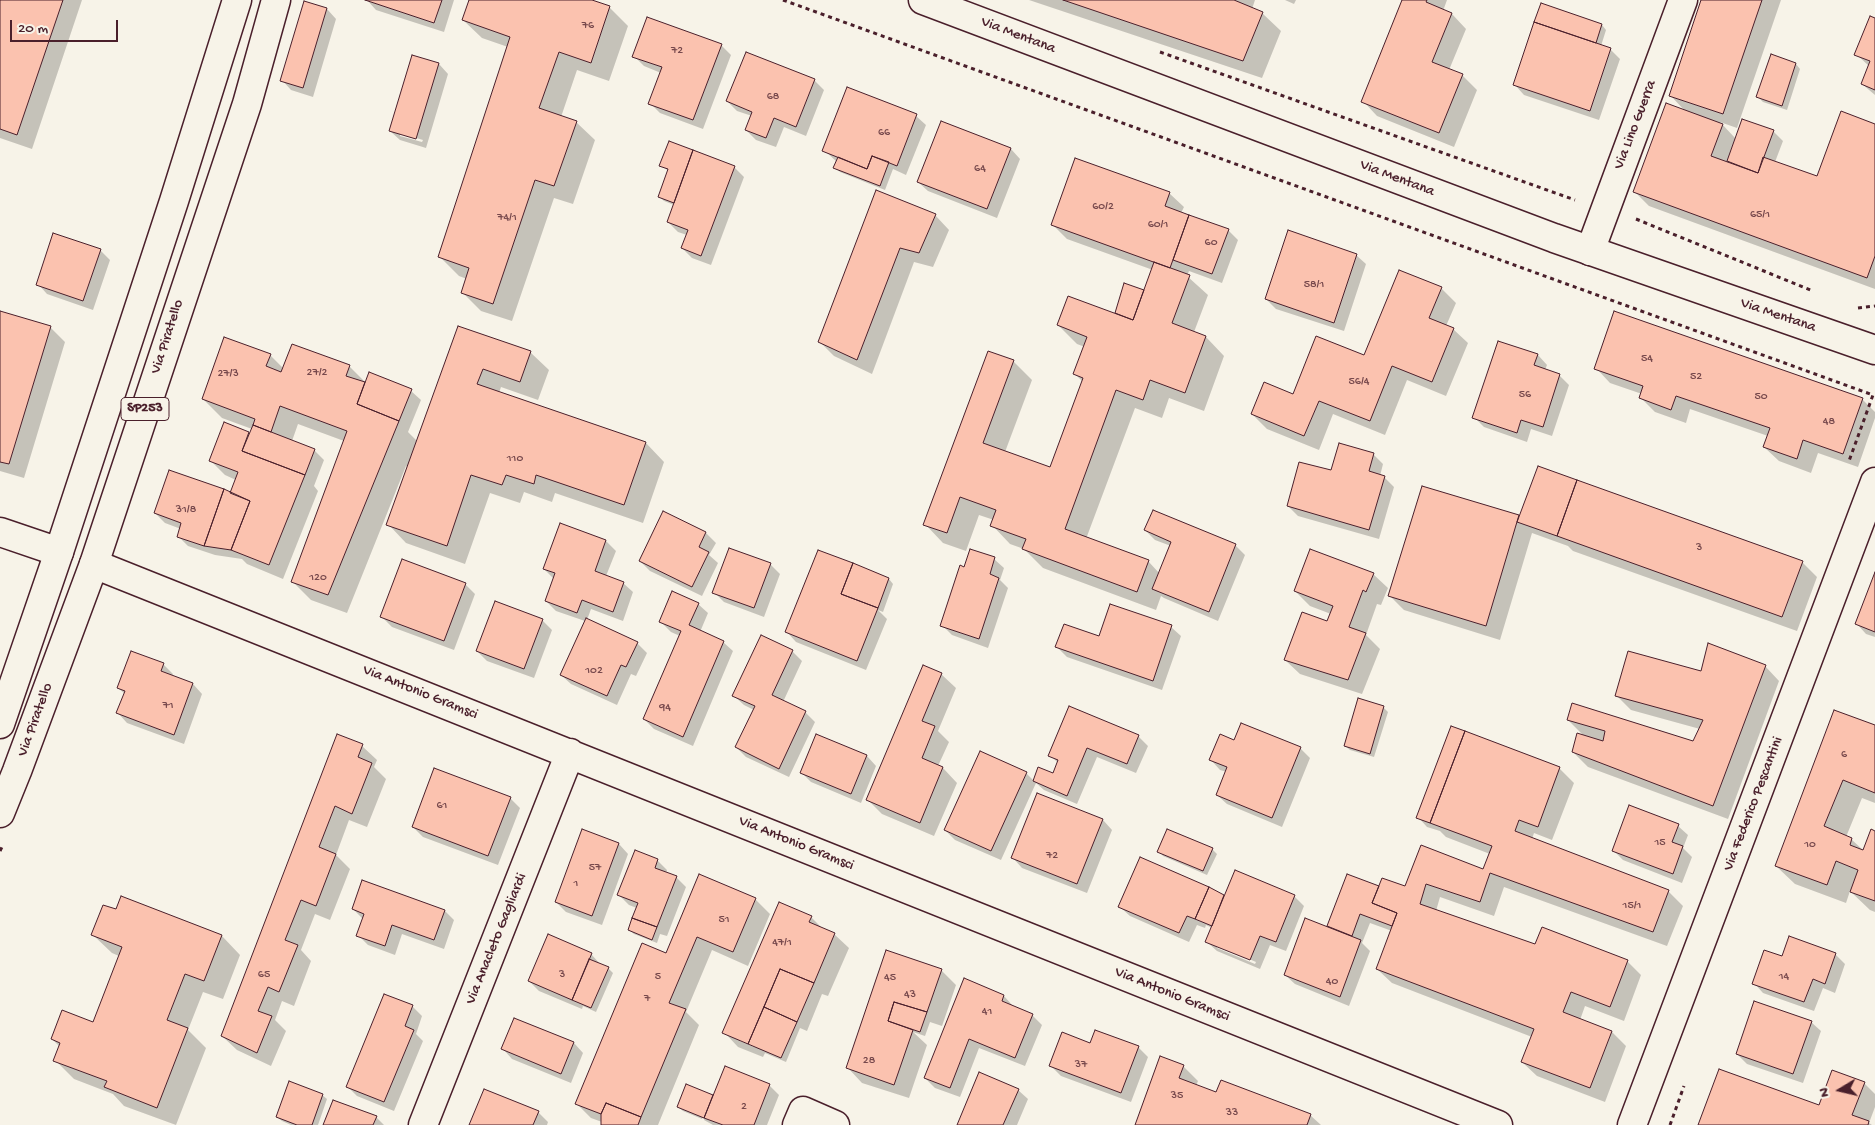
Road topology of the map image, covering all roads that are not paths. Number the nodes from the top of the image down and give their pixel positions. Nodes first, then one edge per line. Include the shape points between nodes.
1 (238, 0) edge
2 (276, 0) edge
3 (923, 0) edge
4 (1683, 0) edge
5 (1590, 251) junction
6 (1875, 350) edge
7 (1875, 482) edge
8 (0, 532) edge
9 (59, 552) junction
10 (94, 564) junction
11 (0, 724) edge
12 (570, 753) junction
13 (0, 812) edge
14 (800, 1118) edge
15 (424, 1125) edge
16 (835, 1125) edge
17 (1498, 1125) edge
18 (1632, 1125) edge

1 - 9 street, SP253
2 - 10 street, Via Piratello / SP253 via 246,104
3 - 5 street, Via Mentana
4 - 5 street, Via Lino Guerra
5 - 6 street, Via Mentana
7 - 18 street, Via Federico Pescantini
8 - 9 street
9 - 11 street, SP253
10 - 12 street, Via Antonio Gramsci
10 - 13 street, Via Piratello / SP253
12 - 15 street, Via Anacleto Gagliardi
12 - 17 street, Via Antonio Gramsci
14 - 16 street

